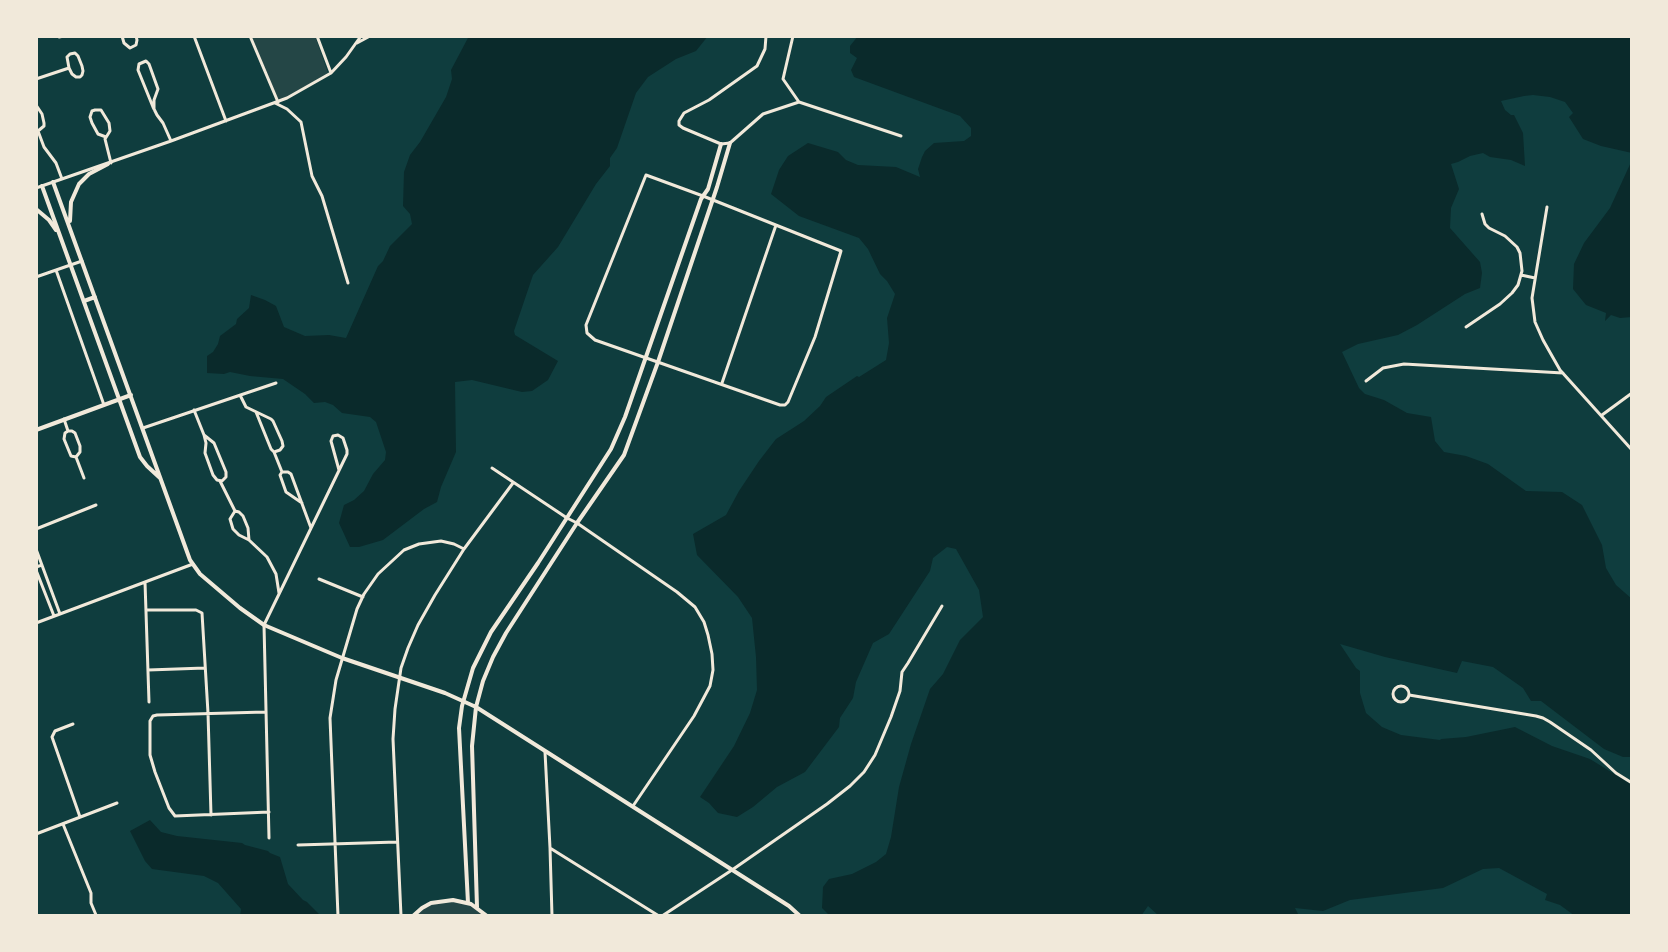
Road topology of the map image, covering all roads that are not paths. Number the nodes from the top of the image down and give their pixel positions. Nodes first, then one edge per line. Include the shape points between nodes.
1 (57, 36) edge
2 (64, 36) edge
3 (122, 36) edge
4 (136, 36) edge
5 (194, 36) edge
6 (250, 36) edge
7 (317, 36) edge
8 (361, 36) edge
9 (370, 36) edge
10 (766, 36) edge
11 (793, 36) edge
12 (356, 44) junction
13 (69, 68) junction
14 (331, 73) junction
15 (36, 80) edge
16 (276, 102) junction
17 (799, 102) junction
18 (36, 105) edge
19 (154, 109) junction
20 (226, 122) junction
21 (37, 130) edge
22 (901, 136) dead end
23 (106, 137) junction
24 (171, 141) junction
25 (730, 143) junction
26 (721, 144) junction
27 (110, 163) junction
28 (62, 179) junction
29 (53, 182) junction
30 (710, 185) junction
31 (42, 186) junction
32 (717, 187) junction
33 (36, 188) edge
34 (703, 196) junction
35 (712, 200) junction
36 (1546, 207) dead end
37 (36, 209) edge
38 (1482, 214) dead end
39 (776, 225) junction
40 (70, 228) junction
41 (64, 244) junction
42 (82, 261) junction
43 (71, 265) junction
44 (56, 270) junction
45 (1521, 275) junction
46 (36, 277) edge
47 (1535, 278) junction
48 (348, 283) dead end
49 (95, 297) junction
50 (84, 301) junction
51 (1466, 327) dead end
52 (645, 357) junction
53 (658, 362) junction
54 (1563, 373) junction
55 (1366, 381) dead end
56 (276, 382) dead end
57 (722, 383) junction
58 (1632, 393) edge
59 (131, 395) junction
60 (240, 395) junction
61 (120, 399) junction
62 (104, 405) junction
63 (194, 410) junction
64 (256, 412) junction
65 (1602, 415) junction
66 (64, 419) junction
67 (143, 428) junction
68 (36, 430) edge
69 (68, 431) junction
70 (204, 435) junction
71 (1632, 450) edge
72 (274, 452) junction
73 (76, 457) junction
74 (492, 468) dead end
75 (339, 470) junction
76 (282, 472) junction
77 (84, 478) dead end
78 (220, 481) junction
79 (513, 482) junction
80 (163, 483) junction
81 (302, 503) junction
82 (96, 504) dead end
83 (235, 511) junction
84 (567, 518) junction
85 (577, 523) junction
86 (311, 528) junction
87 (36, 529) edge
88 (249, 540) junction
89 (36, 549) edge
90 (464, 549) junction
91 (193, 564) junction
92 (42, 565) junction
93 (36, 571) edge
94 (319, 579) dead end
95 (145, 582) junction
96 (279, 596) junction
97 (363, 597) junction
98 (942, 606) dead end
99 (146, 610) junction
100 (60, 614) junction
101 (54, 616) junction
102 (36, 623) edge
103 (264, 625) junction
104 (342, 658) junction
105 (205, 668) junction
106 (147, 670) junction
107 (399, 677) junction
108 (1408, 695) junction
109 (464, 700) junction
110 (149, 702) dead end
111 (476, 707) junction
112 (266, 712) junction
113 (208, 713) junction
114 (73, 724) dead end
115 (545, 752) junction
116 (1632, 783) edge
117 (117, 803) dead end
118 (633, 806) junction
119 (268, 812) junction
120 (211, 815) junction
121 (80, 817) junction
122 (63, 824) junction
123 (36, 834) edge
124 (269, 838) dead end
125 (397, 842) junction
126 (334, 844) junction
127 (298, 845) dead end
128 (550, 848) junction
129 (732, 870) junction
130 (468, 903) junction
131 (477, 907) junction
132 (96, 915) edge
133 (338, 916) edge
134 (401, 916) edge
135 (413, 916) edge
136 (487, 916) edge
137 (552, 916) edge
138 (661, 916) edge
139 (800, 916) edge

1 - 2 street
3 - 4 street via 130,48 136,45
5 - 20 street
6 - 16 street
7 - 14 street
8 - 12 street
9 - 12 street
10 - 26 street via 765,49 755,68 681,116 680,127
11 - 17 street via 783,79
12 - 14 street
13 - 13 street via 67,57 75,53 82,75 76,77
13 - 15 street
14 - 16 street
16 - 20 street
16 - 48 street via 301,122 312,176 322,196
17 - 22 street
17 - 25 street via 763,114
18 - 21 street via 44,123
19 - 19 street via 137,68 146,61 158,89
19 - 24 street
20 - 24 street
21 - 28 street
23 - 23 street via 109,123 101,110 92,111 92,123 98,134
23 - 27 street
24 - 27 street
25 - 26 street
25 - 32 street
26 - 30 street
27 - 28 street
27 - 40 street via 89,174 77,188 70,208
28 - 29 street
29 - 31 street
29 - 40 street
30 - 32 street
30 - 34 street
31 - 33 street
31 - 41 street
32 - 35 street
34 - 35 street
34 - 52 street
34 - 52 street via 646,175 586,325 587,333 595,340
35 - 39 street
35 - 53 street
36 - 47 street
37 - 41 street via 53,224
38 - 45 street via 1489,228 1517,247
39 - 57 street
39 - 57 street via 841,251 817,333 785,405
40 - 42 street
41 - 43 street
42 - 43 street
42 - 49 street
43 - 44 street
43 - 50 street
44 - 46 street
44 - 62 street
45 - 47 street
45 - 51 street via 1504,301
47 - 54 street via 1535,322
49 - 50 street
49 - 59 street
50 - 61 street
52 - 53 street
52 - 84 street via 611,449
53 - 57 street
53 - 85 street via 624,455
54 - 55 street via 1404,364 1383,368
54 - 65 street
56 - 60 street
58 - 65 street
59 - 61 street
59 - 67 street
60 - 63 street
60 - 64 street via 246,407
61 - 62 street
61 - 80 street via 140,457
62 - 66 street
63 - 67 street
63 - 70 street
64 - 72 street
64 - 72 street via 275,424 283,444
65 - 71 street
66 - 68 street
66 - 69 street
67 - 80 street
69 - 73 street via 64,439 70,456
69 - 73 street via 75,433 80,446
70 - 78 street via 213,475
70 - 78 street via 213,443 226,472
72 - 76 street
73 - 77 street
74 - 79 street
75 - 75 street via 347,451 338,435 331,441
75 - 86 street
76 - 81 street via 291,474
76 - 81 street via 285,491
78 - 83 street
79 - 84 street
79 - 90 street
80 - 91 street
81 - 86 street
82 - 87 street
83 - 88 street via 243,516
83 - 88 street via 230,519 233,529
84 - 85 street
84 - 109 street via 491,632 475,662
85 - 111 street via 499,645
85 - 118 street via 691,603 711,644 713,670 707,692
86 - 96 street
88 - 96 street via 272,564
89 - 92 street
90 - 97 street via 441,541 409,548 383,569
90 - 107 street via 418,625
91 - 95 street
91 - 103 street via 200,574
92 - 93 street
92 - 100 street
93 - 101 street
94 - 97 street
95 - 99 street
95 - 100 street
96 - 103 street
97 - 104 street
98 - 129 street via 902,672 891,717 867,767 833,799
99 - 105 street via 199,611
99 - 106 street
100 - 101 street
101 - 102 street
103 - 104 street
103 - 112 street
104 - 107 street
104 - 126 street via 330,718
105 - 106 street
105 - 113 street
106 - 110 street
107 - 109 street
107 - 125 street via 393,729
108 - 108 street via 1401,686 1396,687 1393,695 1398,702
108 - 116 street via 1543,718
109 - 111 street
109 - 130 street via 459,738
111 - 115 street
111 - 131 street via 472,746
112 - 113 street
112 - 119 street
113 - 120 street
113 - 120 street via 153,716 150,755 172,814
114 - 121 street via 52,736
115 - 118 street
115 - 128 street
117 - 121 street
118 - 129 street
119 - 120 street
119 - 124 street
121 - 122 street
122 - 123 street
122 - 132 street
125 - 126 street
125 - 134 street
126 - 127 street
126 - 133 street
128 - 137 street
128 - 138 street
129 - 138 street
129 - 139 street
130 - 131 street
130 - 135 street via 437,901
131 - 136 street

